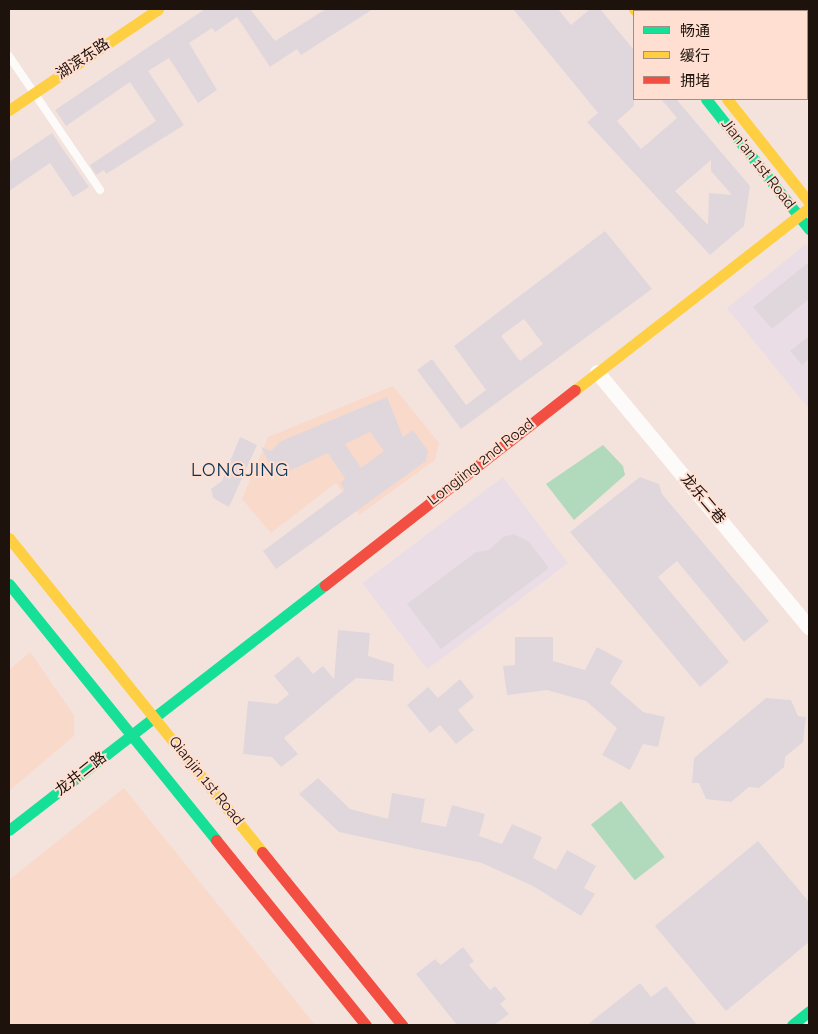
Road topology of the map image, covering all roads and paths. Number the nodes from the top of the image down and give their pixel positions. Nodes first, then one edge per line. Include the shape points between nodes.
1 (158, 9) edge
2 (9, 56) edge
3 (34, 93) junction
4 (707, 100) edge
5 (729, 100) edge
6 (9, 110) edge
7 (100, 190) dead end
8 (809, 202) edge
9 (809, 208) edge
10 (799, 216) junction
11 (809, 229) edge
12 (597, 372) junction
13 (9, 538) edge
14 (9, 584) edge
15 (809, 627) edge
16 (154, 717) junction
17 (132, 734) junction
18 (9, 830) edge
19 (809, 1011) edge
20 (366, 1025) edge
21 (402, 1025) edge
22 (792, 1025) edge

1 - 3 main road, 湖滨东路
2 - 3 lane
3 - 6 main road, 湖滨东路
3 - 7 lane
4 - 10 main road, Jian'an 1st Road
5 - 8 main road, Jian'an 1st Road
9 - 10 main road, Longjing 2nd Road
10 - 11 main road, Jian'an 1st Road
10 - 12 main road, Longjing 2nd Road
12 - 15 street, 龙乐二巷
12 - 16 main road, Longjing 2nd Road
13 - 16 main road, Qianjin 1st Road
14 - 17 main road, Qianjin 1st Road
16 - 17 main road, 龙井二路
16 - 21 main road, Qianjin 1st Road
17 - 18 main road, 龙井二路
17 - 20 main road, Qianjin 1st Road
19 - 22 main road

